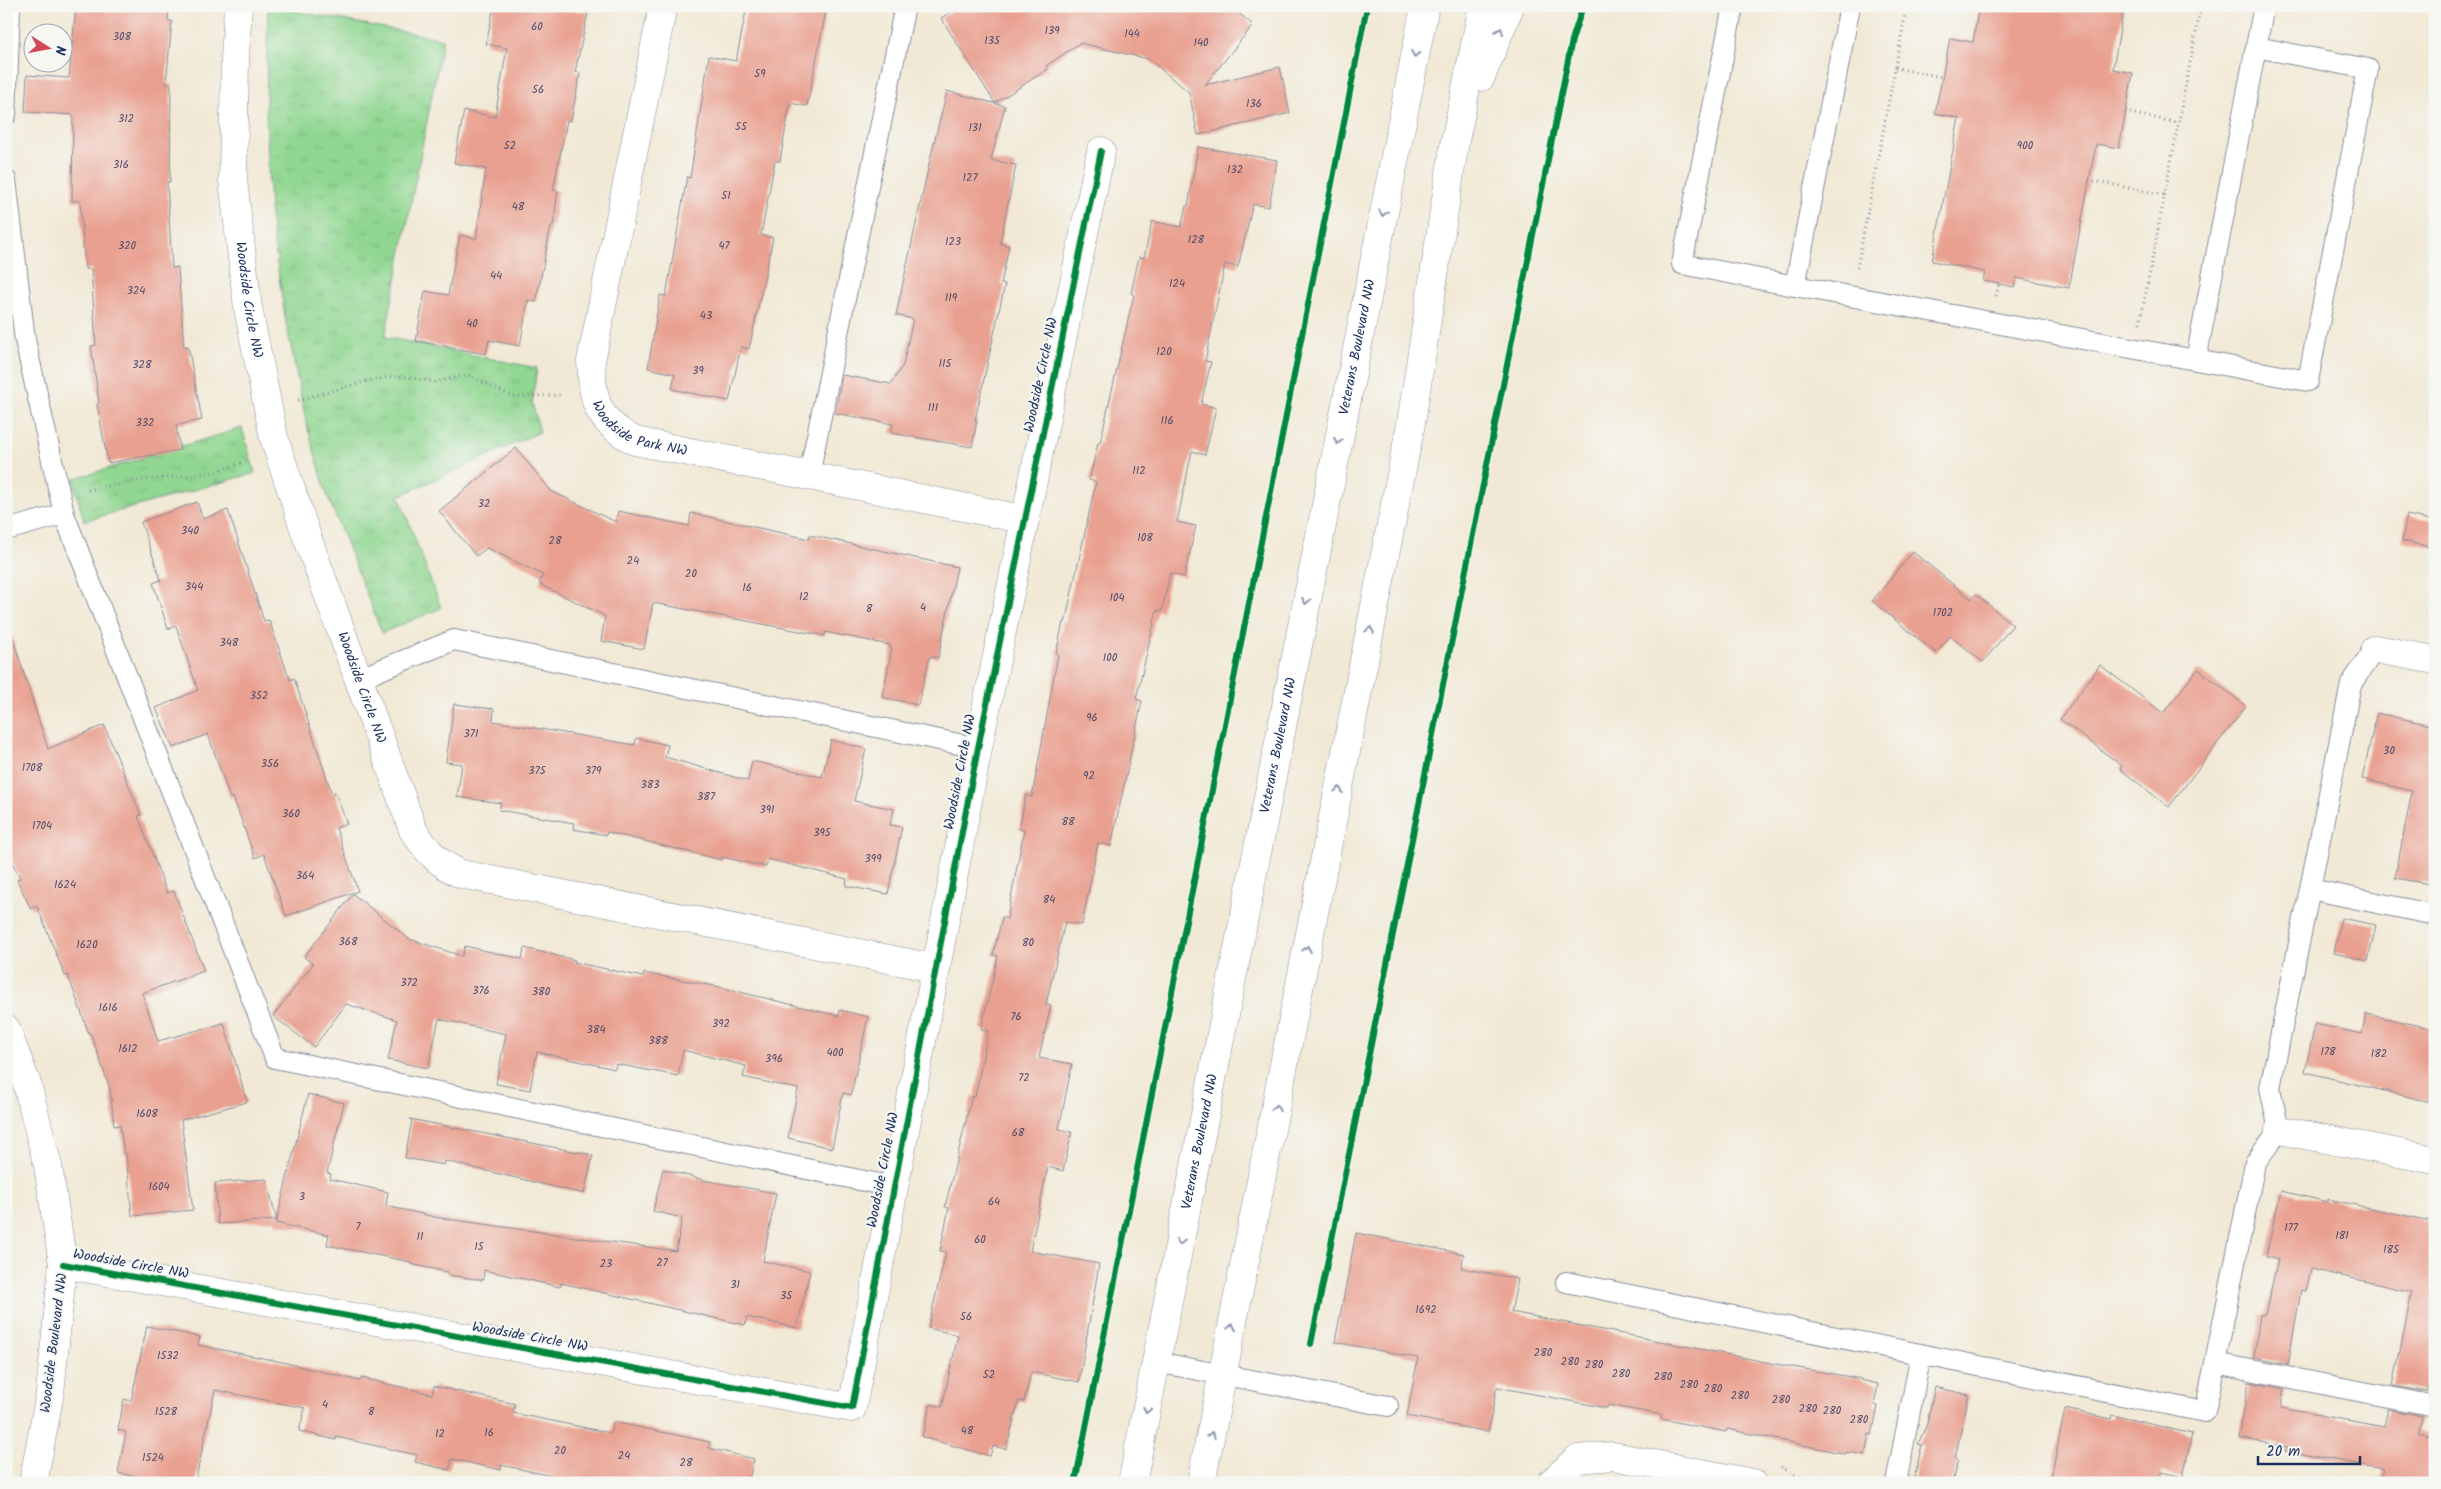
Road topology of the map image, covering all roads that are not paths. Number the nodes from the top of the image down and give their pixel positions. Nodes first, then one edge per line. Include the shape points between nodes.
1 (10, 6) edge
2 (238, 6) edge
3 (663, 6) edge
4 (905, 6) edge
5 (1425, 6) edge
6 (1483, 6) edge
7 (1510, 6) edge
8 (1733, 6) edge
9 (1850, 6) edge
10 (2264, 6) edge
11 (2256, 47) junction
12 (6, 115) edge
13 (1455, 141) junction
14 (1101, 151) dead end
15 (6, 180) edge
16 (1795, 286) junction
17 (2196, 360) junction
18 (809, 476) junction
19 (62, 504) junction
20 (1023, 519) junction
21 (6, 530) edge
22 (2375, 649) joint
23 (2435, 660) edge
24 (358, 679) junction
25 (978, 748) junction
26 (2310, 889) junction
27 (2435, 915) edge
28 (934, 968) junction
29 (6, 1030) edge
30 (2279, 1130) junction
31 (2435, 1160) edge
32 (893, 1187) junction
33 (63, 1264) junction
34 (1566, 1282) dead end
35 (1921, 1354) junction
36 (1156, 1362) junction
37 (2215, 1362) junction
38 (1222, 1375) junction
39 (1388, 1406) dead end
40 (2435, 1406) edge
41 (1700, 1478) edge
42 (34, 1483) edge
43 (1132, 1483) edge
44 (1201, 1483) edge
45 (1550, 1483) edge
46 (1753, 1483) edge
47 (1896, 1483) edge

1 - 12 lane
2 - 24 street, Woodside Circle NW via 233,180 248,308 279,452
3 - 18 street, Woodside Park NW via 591,361 594,394 601,414 617,431 635,441
4 - 18 lane
5 -> 36 street, Veterans Boulevard NW
6 - 13 street
13 -> 7 street
8 - 16 lane via 1682,264
9 - 16 lane
10 - 11 lane
11 - 17 lane
11 - 17 lane via 2368,69 2357,127 2308,381
38 -> 13 street via 1410,429
14 - 20 street, Woodside Circle NW
15 - 19 lane via 25,340
16 - 17 lane
18 - 20 street, Woodside Park NW
19 - 21 lane
19 - 32 lane via 275,1058
20 - 25 street, Woodside Circle NW
22 - 23 street
22 - 26 lane via 2352,684
24 - 25 lane via 454,640
24 - 28 street, Woodside Circle NW via 413,830 442,866 461,874
25 - 28 street, Woodside Circle NW
26 - 27 lane
26 - 30 lane via 2270,1088
28 - 32 street, Woodside Circle NW
29 - 33 street, Woodside Boulevard NW via 27,1084 48,1166
30 - 31 street
30 - 37 lane via 2255,1163
32 - 33 street, Woodside Circle NW via 852,1408
33 - 42 street, Woodside Boulevard NW via 50,1393
34 - 35 lane
35 - 37 lane via 2205,1412
35 - 47 lane
36 - 38 lane
36 -> 43 street, Veterans Boulevard NW
37 - 40 lane
38 - 39 lane
44 -> 38 street
41 - 45 street via 1613,1456 1577,1460
41 - 46 street

